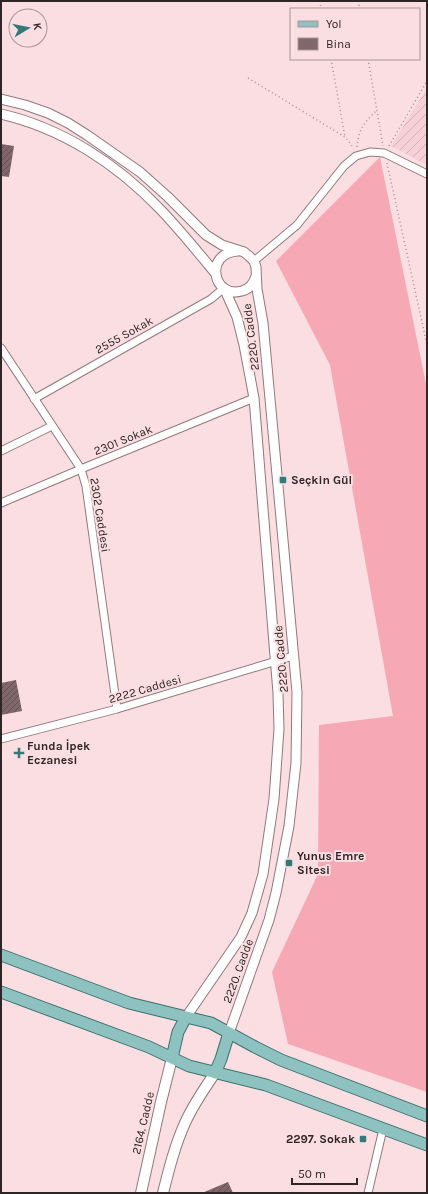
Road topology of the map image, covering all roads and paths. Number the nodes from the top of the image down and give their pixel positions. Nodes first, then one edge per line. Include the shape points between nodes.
1 (331, 60) edge
2 (368, 60) edge
3 (248, 78) dead end
4 (427, 81) edge
5 (1, 99) edge
6 (377, 110) junction
7 (1, 114) edge
8 (345, 137) junction
9 (384, 153) junction
10 (356, 156) junction
11 (427, 174) edge
12 (244, 252) junction
13 (254, 261) junction
14 (216, 274) junction
15 (256, 274) junction
16 (224, 288) junction
17 (427, 345) edge
18 (1, 348) edge
19 (254, 398) junction
20 (34, 399) junction
21 (52, 426) junction
22 (1, 451) edge
23 (81, 469) junction
24 (1, 503) edge
25 (294, 656) junction
26 (276, 662) junction
27 (117, 709) junction
28 (1, 739) edge
29 (1, 955) edge
30 (1, 992) edge
31 (186, 1017) junction
32 (229, 1033) junction
33 (172, 1058) junction
34 (215, 1072) junction
35 (427, 1116) edge
36 (383, 1129) junction
37 (427, 1145) edge
38 (141, 1193) edge
39 (163, 1193) edge
40 (368, 1193) edge

1 - 8 path
2 - 6 path
3 - 8 path
4 - 9 path
5 - 12 street via 48,113 68,123 140,172 206,235 222,246
6 - 9 path
6 - 10 path via 359,133
7 - 14 street, 2220. Cadde via 44,127 81,146 108,164 160,209
8 - 10 path
9 - 10 street via 370,152
9 - 11 street
9 - 17 path
10 - 13 street via 344,166 297,225
12 - 13 street
12 - 14 street via 238,250 225,254 216,264
13 - 15 street, 2220. Cadde
14 - 16 street, 2220. Cadde via 219,284
15 - 16 street, 2220. Cadde via 250,287 244,291 230,292
15 - 25 street, 2220. Cadde via 263,323
16 - 19 street, 2220. Cadde via 243,338
16 - 20 street, 2555 Sokak via 211,299
18 - 20 street, 2302 Caddesi
19 - 23 street, 2301 Sokak
19 - 26 street, 2220. Cadde
20 - 21 street, 2302 Caddesi
21 - 22 street
21 - 23 street, 2302 Caddesi
23 - 24 street, 2301 Sokak
23 - 27 street, 2302 Caddesi via 86,486
25 - 26 street, 2222 Caddesi
25 - 32 street, 2220. Cadde via 297,692 296,763 289,826 269,920
26 - 27 street, 2222 Caddesi
26 - 31 street, 2220. Cadde via 278,762 263,874 252,913 241,938
27 - 28 street, 2222 Caddesi
29 - 31 main road via 129,1003
30 - 33 main road
31 - 32 main road via 211,1023
31 - 33 main road via 178,1032
32 - 34 main road
32 - 35 main road via 282,1060
33 - 34 main road via 189,1066
33 - 38 main road, 2164. Cadde
34 - 36 main road via 266,1085
34 - 39 main road via 185,1123
36 - 37 main road
36 - 40 street

